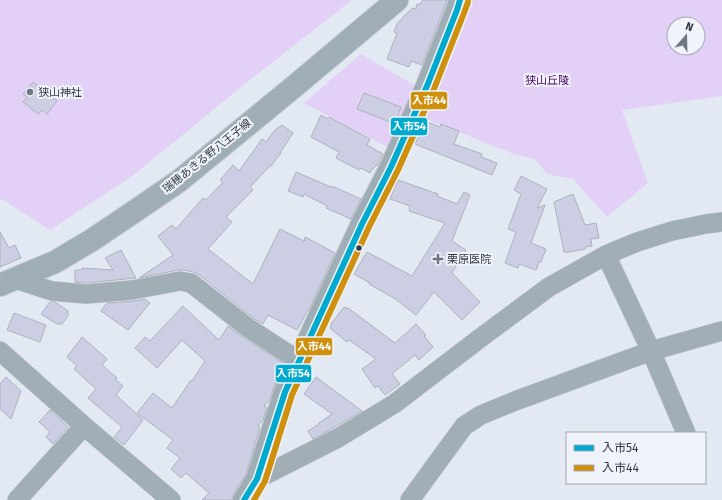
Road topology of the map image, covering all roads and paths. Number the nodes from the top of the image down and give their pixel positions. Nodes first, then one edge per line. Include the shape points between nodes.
1 (397, 0) edge
2 (460, 0) edge
3 (722, 222) edge
4 (606, 255) junction
5 (7, 282) edge
6 (722, 331) edge
7 (651, 350) junction
8 (0, 351) edge
9 (299, 361) junction
10 (84, 426) junction
11 (686, 432) edge
12 (256, 479) junction
13 (17, 500) edge
14 (171, 500) edge
15 (244, 500) edge
16 (410, 500) edge

1 - 5 street, 瑞穂あきる野八王子線 via 178,181 55,262
2 - 9 street via 391,167
3 - 4 street via 672,231
4 - 7 street
4 - 12 street via 549,287 394,404 338,438
5 - 9 street via 52,291 86,294 132,290 180,280 191,283 246,327
6 - 7 street
7 - 11 street
7 - 16 street via 481,415 464,426
8 - 10 street
9 - 12 street via 285,392
10 - 13 street
10 - 14 street
12 - 15 street

